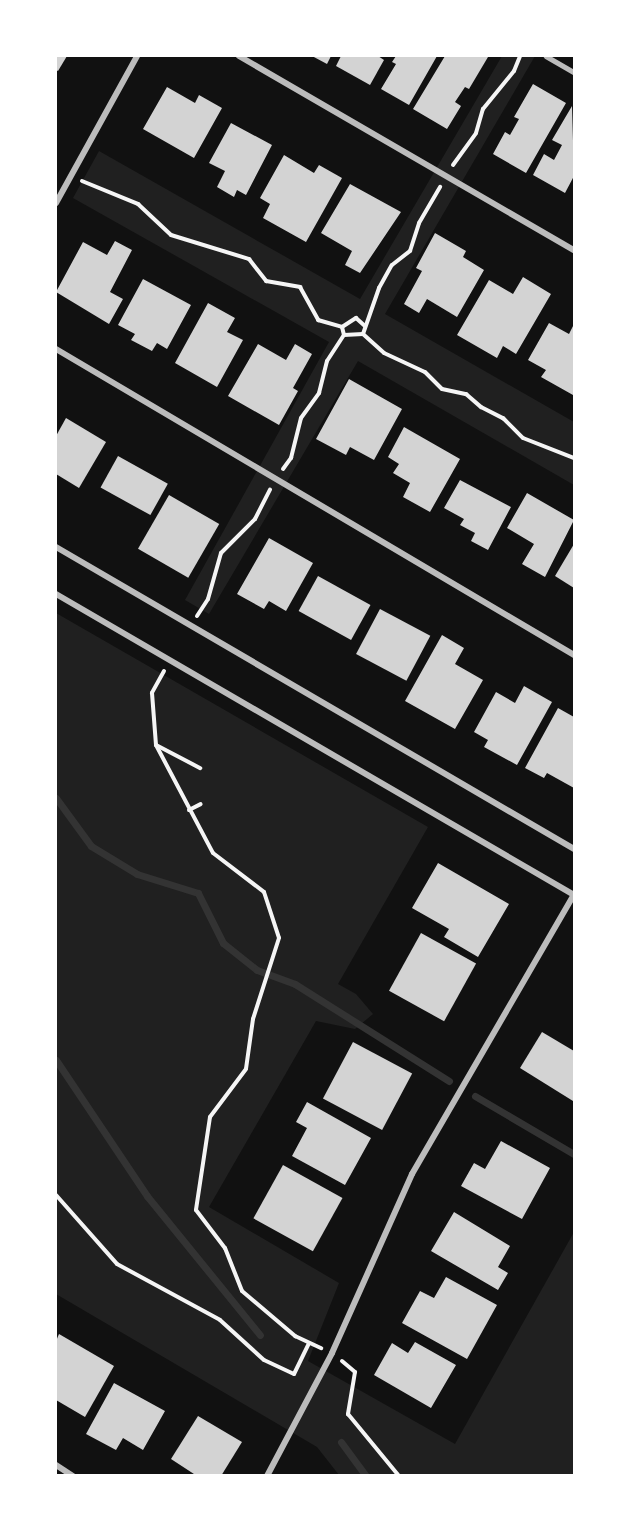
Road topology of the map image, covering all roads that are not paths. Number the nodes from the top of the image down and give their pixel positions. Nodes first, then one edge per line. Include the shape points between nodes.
1 (137, 56) edge
2 (239, 56) edge
3 (546, 56) edge
4 (574, 72) edge
5 (56, 203) edge
6 (574, 250) edge
7 (56, 350) edge
8 (56, 548) edge
9 (56, 594) edge
10 (574, 655) edge
11 (574, 849) edge
12 (574, 894) edge
13 (56, 1465) edge
14 (73, 1476) edge
15 (267, 1476) edge

1 - 5 street
2 - 6 street
3 - 4 lane
7 - 10 street
8 - 11 street
9 - 12 street
12 - 15 street via 412,1174 332,1353
13 - 14 street

